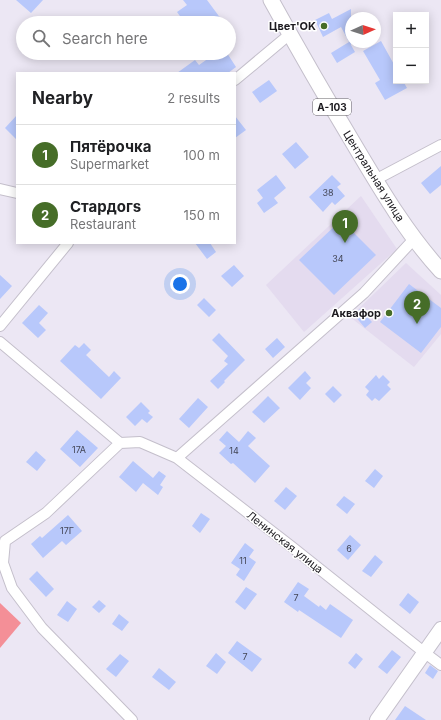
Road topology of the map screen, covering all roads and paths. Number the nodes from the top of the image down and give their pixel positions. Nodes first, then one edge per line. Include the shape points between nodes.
1 (271, 0) edge
2 (290, 34) junction
3 (236, 79) edge
4 (441, 145) edge
5 (375, 180) junction
6 (0, 189) edge
7 (16, 193) edge
8 (414, 239) junction
9 (67, 244) edge
10 (441, 271) edge
11 (0, 326) edge
12 (0, 342) edge
13 (120, 443) junction
14 (177, 458) junction
15 (441, 630) edge
16 (424, 653) junction
17 (441, 665) edge
18 (132, 720) edge
19 (377, 720) edge

1 - 2 main road, Центральная улица / А-103
2 - 3 street
2 - 5 main road, Центральная улица / А-103
4 - 5 street
5 - 8 main road, Центральная улица / А-103
6 - 7 street
8 - 10 main road, Центральная улица / А-103
8 - 14 street via 364,293
9 - 11 street
12 - 13 street
13 - 14 street, Ленинская улица via 140,442
13 - 18 street via 46,514 5,541 3,563 12,588 42,628
14 - 16 street, Ленинская улица
15 - 16 main road
16 - 17 street, Ленинская улица
16 - 19 main road

